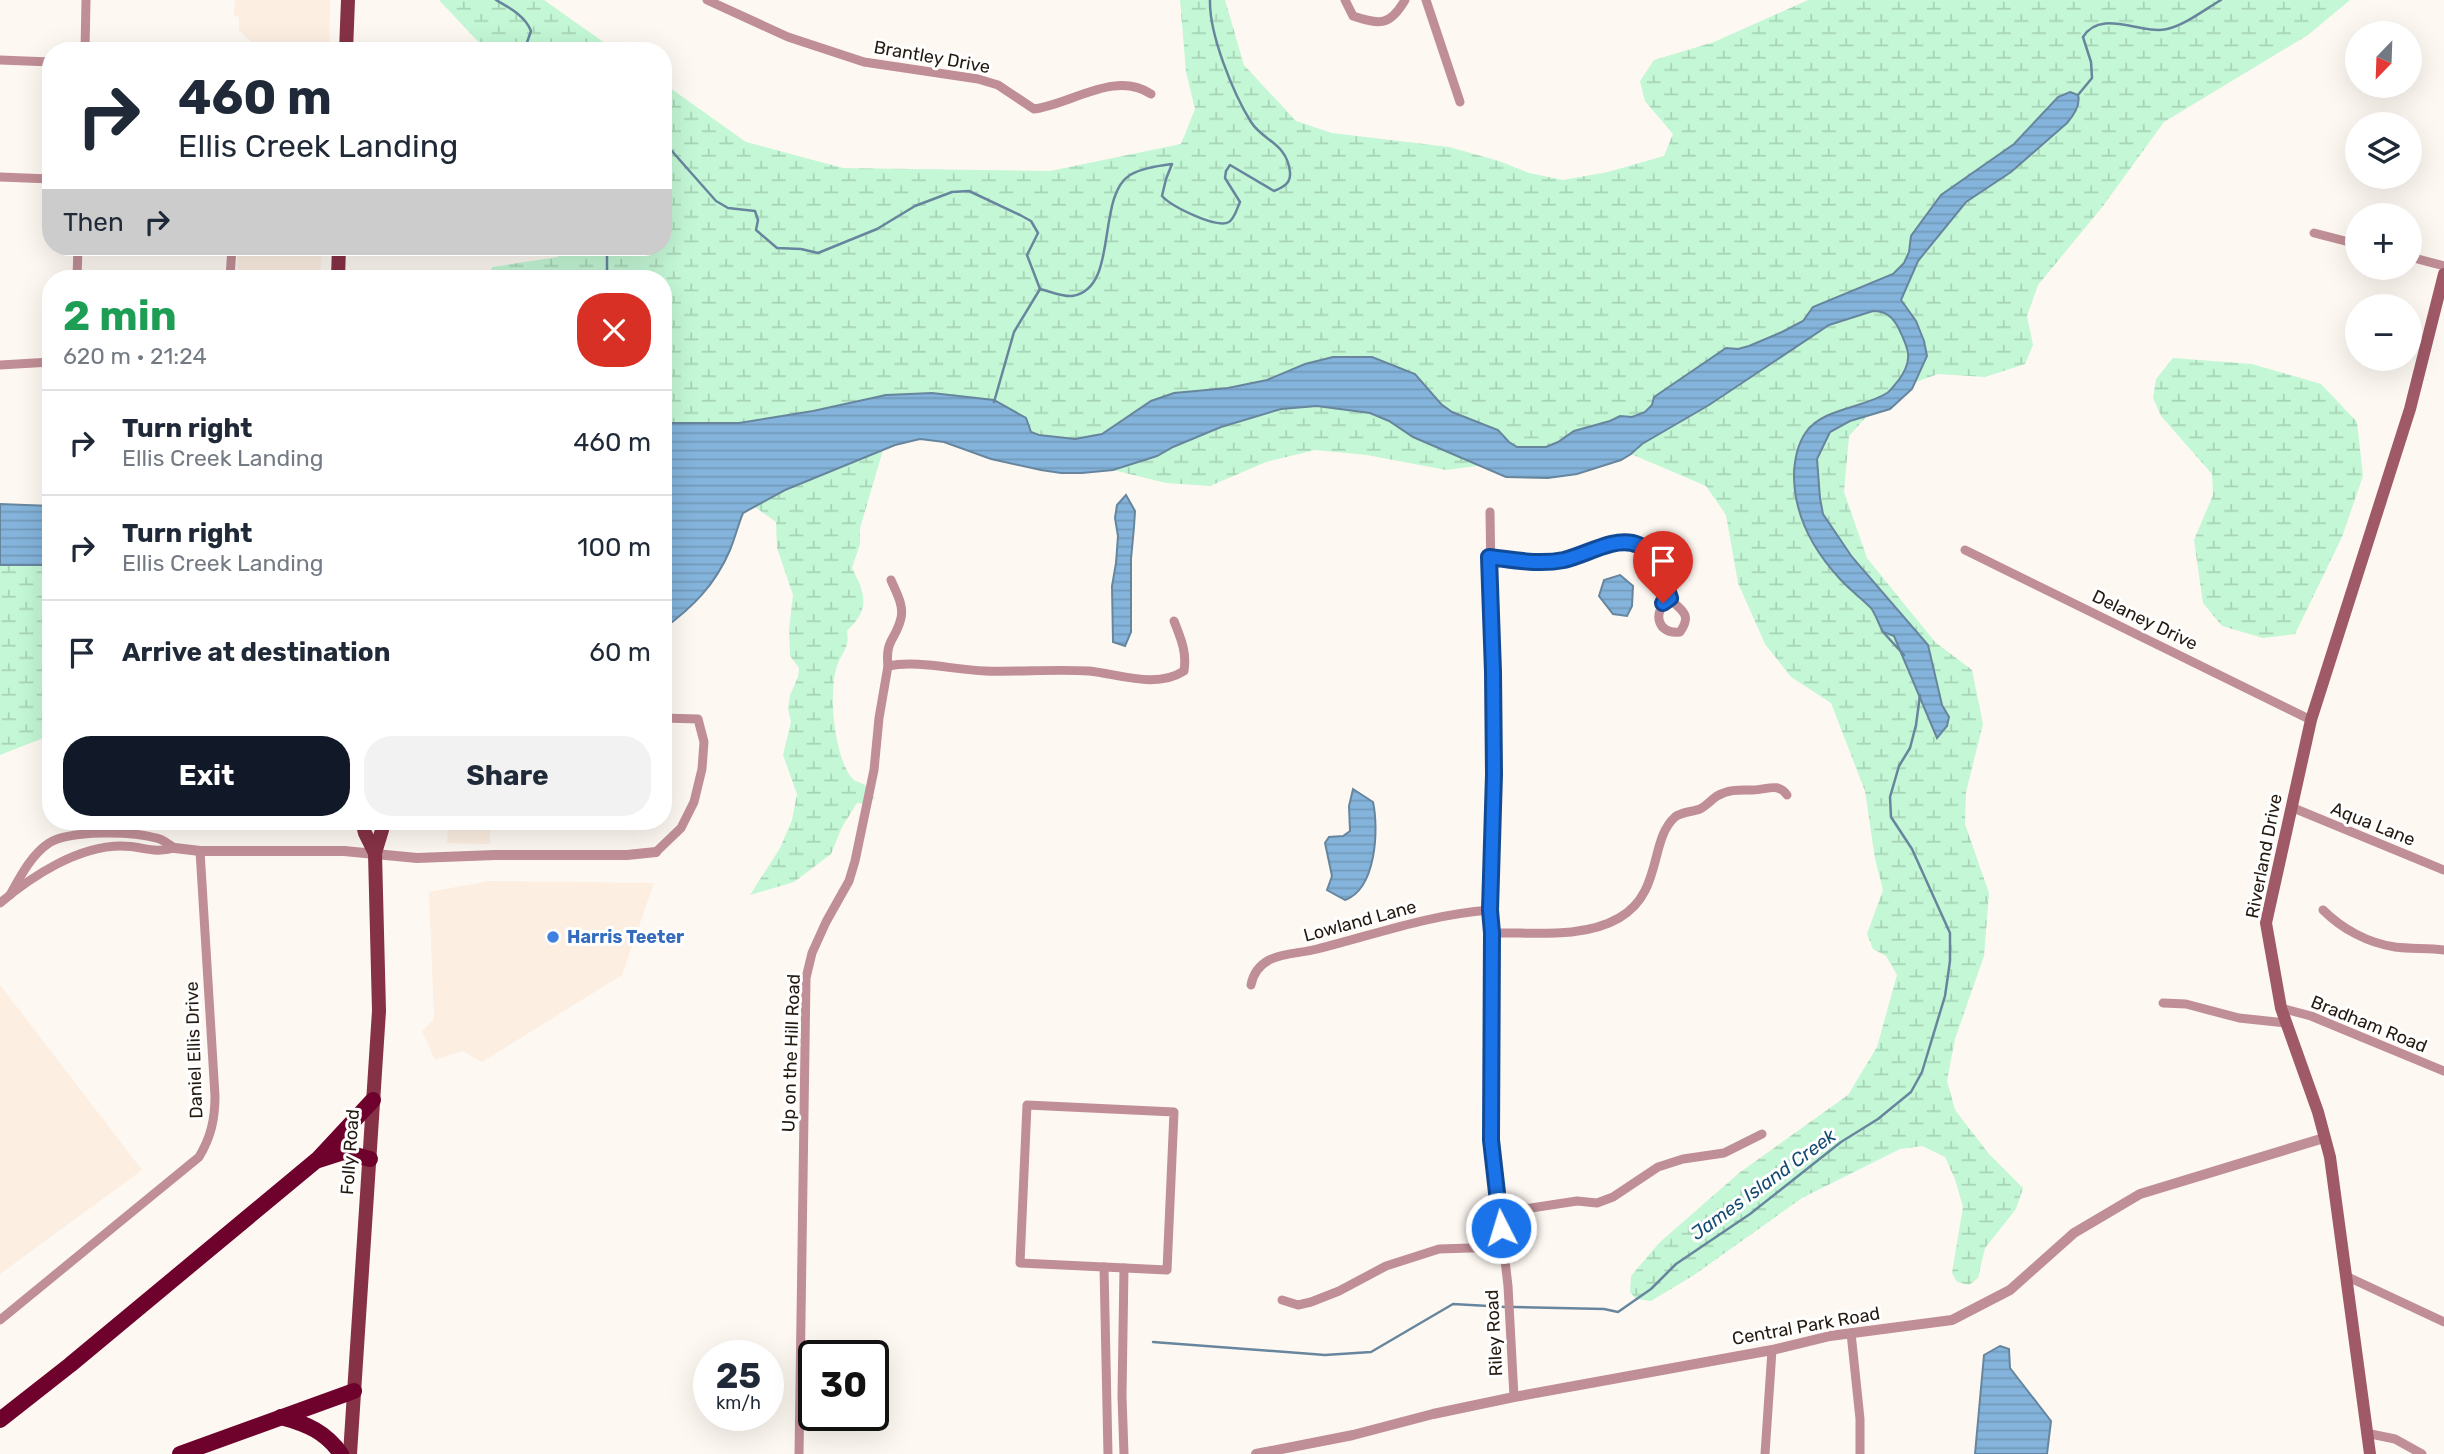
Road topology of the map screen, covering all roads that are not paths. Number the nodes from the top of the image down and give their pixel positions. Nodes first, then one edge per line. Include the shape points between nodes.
1 (86, 0) edge
2 (348, 0) edge
3 (706, 0) edge
4 (1345, 0) edge
5 (1405, 0) edge
6 (1426, 0) edge
7 (85, 42) edge
8 (346, 42) edge
9 (0, 60) edge
10 (42, 62) edge
11 (1151, 94) dead end
12 (1461, 102) dead end
13 (0, 177) edge
14 (42, 178) edge
15 (2314, 233) dead end
16 (2345, 241) edge
17 (2422, 260) edge
18 (2444, 266) edge
19 (2444, 274) edge
20 (42, 363) edge
21 (0, 365) edge
22 (1490, 512) dead end
23 (1965, 550) dead end
24 (1489, 557) junction
25 (891, 580) dead end
26 (1670, 598) dead end
27 (1174, 621) dead end
28 (888, 666) junction
29 (672, 718) edge
30 (2311, 719) junction
31 (1787, 795) dead end
32 (2291, 807) junction
33 (364, 830) edge
34 (382, 830) edge
35 (175, 848) junction
36 (200, 851) junction
37 (656, 852) joint
38 (375, 853) junction
39 (2444, 870) edge
40 (10, 895) junction
41 (0, 903) edge
42 (1490, 910) junction
43 (2323, 910) dead end
44 (1492, 933) junction
45 (2444, 950) edge
46 (1251, 985) dead end
47 (2163, 1003) dead end
48 (2281, 1008) junction
49 (2286, 1023) junction
50 (2444, 1071) edge
51 (373, 1100) junction
52 (1762, 1134) dead end
53 (2324, 1138) junction
54 (369, 1159) junction
55 (313, 1162) junction
56 (1499, 1209) junction
57 (1502, 1247) junction
58 (1104, 1267) junction
59 (1124, 1268) junction
60 (2348, 1277) junction
61 (1282, 1300) dead end
62 (0, 1320) edge
63 (2444, 1322) edge
64 (1851, 1333) junction
65 (1772, 1350) junction
66 (354, 1391) junction
67 (1514, 1396) junction
68 (281, 1417) junction
69 (0, 1420) edge
70 (2366, 1433) junction
71 (180, 1454) edge
72 (341, 1454) edge
73 (349, 1454) edge
74 (799, 1454) edge
75 (1108, 1454) edge
76 (1125, 1454) edge
77 (1256, 1454) edge
78 (1765, 1454) edge
79 (1860, 1454) edge
80 (2370, 1454) edge
81 (2422, 1454) edge

1 - 7 street
2 - 8 main road
3 - 11 street, Brantley Drive via 788,37 864,62 998,85 1034,109 1124,84
4 - 5 street via 1353,16 1385,22
6 - 12 street
9 - 10 street
13 - 14 street
15 - 16 street
17 - 18 street
19 - 30 main road, Riverland Drive via 2410,409
20 - 21 street
22 - 24 street, Riley Road
23 - 30 street, Delaney Drive
24 - 26 street via 1539,563 1631,543 1652,555
24 - 42 street, Riley Road via 1494,774
25 - 28 street, Up on the Hill Road via 901,617 886,650
27 - 28 street via 1186,658 1184,671 1173,678 902,663
28 - 74 street, Up on the Hill Road via 855,862 812,953 806,978
29 - 37 street via 698,719 704,742 702,769 694,802 681,828
30 - 32 main road, Riverland Drive
31 - 44 street via 1774,786 1735,789 1676,816 1665,830 1650,882 1619,918 1570,931
32 - 39 street, Aqua Lane
32 - 48 main road, Riverland Drive via 2266,923
33 - 38 main road, Folly Road
34 - 38 main road, Folly Road
35 - 36 street
35 - 40 street via 159,852 122,846 96,849 66,859
35 - 40 street via 157,838 106,832 50,842 34,857
36 - 38 street
36 - 62 street, Daniel Ellis Drive via 215,1096 215,1117 206,1144 198,1157
37 - 38 street via 417,858
38 - 51 main road, Folly Road via 379,996
40 - 41 street
42 - 44 street, Riley Road
42 - 46 street, Lowland Lane via 1452,913 1272,958 1262,964
43 - 45 street via 2372,942
44 - 56 street, Riley Road via 1491,1140
47 - 49 street
48 - 49 main road, Riverland Drive
48 - 50 street, Bradham Road
49 - 53 main road, Riverland Drive
51 - 54 main road, Folly Road
51 - 55 highway
52 - 56 street via 1724,1153 1658,1167 1597,1203
53 - 60 main road, Riverland Drive
53 - 64 street, Central Park Road via 2140,1194 2074,1233 2010,1290 1952,1320
54 - 55 highway via 344,1152
54 - 66 main road, Folly Road
55 - 69 highway
56 - 57 street, Riley Road
57 - 61 street via 1439,1248 1386,1266 1311,1302 1298,1305
57 - 67 street, Riley Road
58 - 59 street
58 - 59 street via 1020,1263 1027,1105 1174,1112 1167,1270
58 - 75 street
59 - 76 street
60 - 63 street
60 - 70 main road, Riverland Drive
64 - 65 street, Central Park Road
64 - 79 street
65 - 67 street, Central Park Road
65 - 78 street
66 - 68 highway
66 - 73 main road, Folly Road
67 - 77 street, Central Park Road
68 - 71 highway
68 - 72 highway via 321,1431
70 - 80 main road, Riverland Drive
70 - 81 street via 2395,1438

